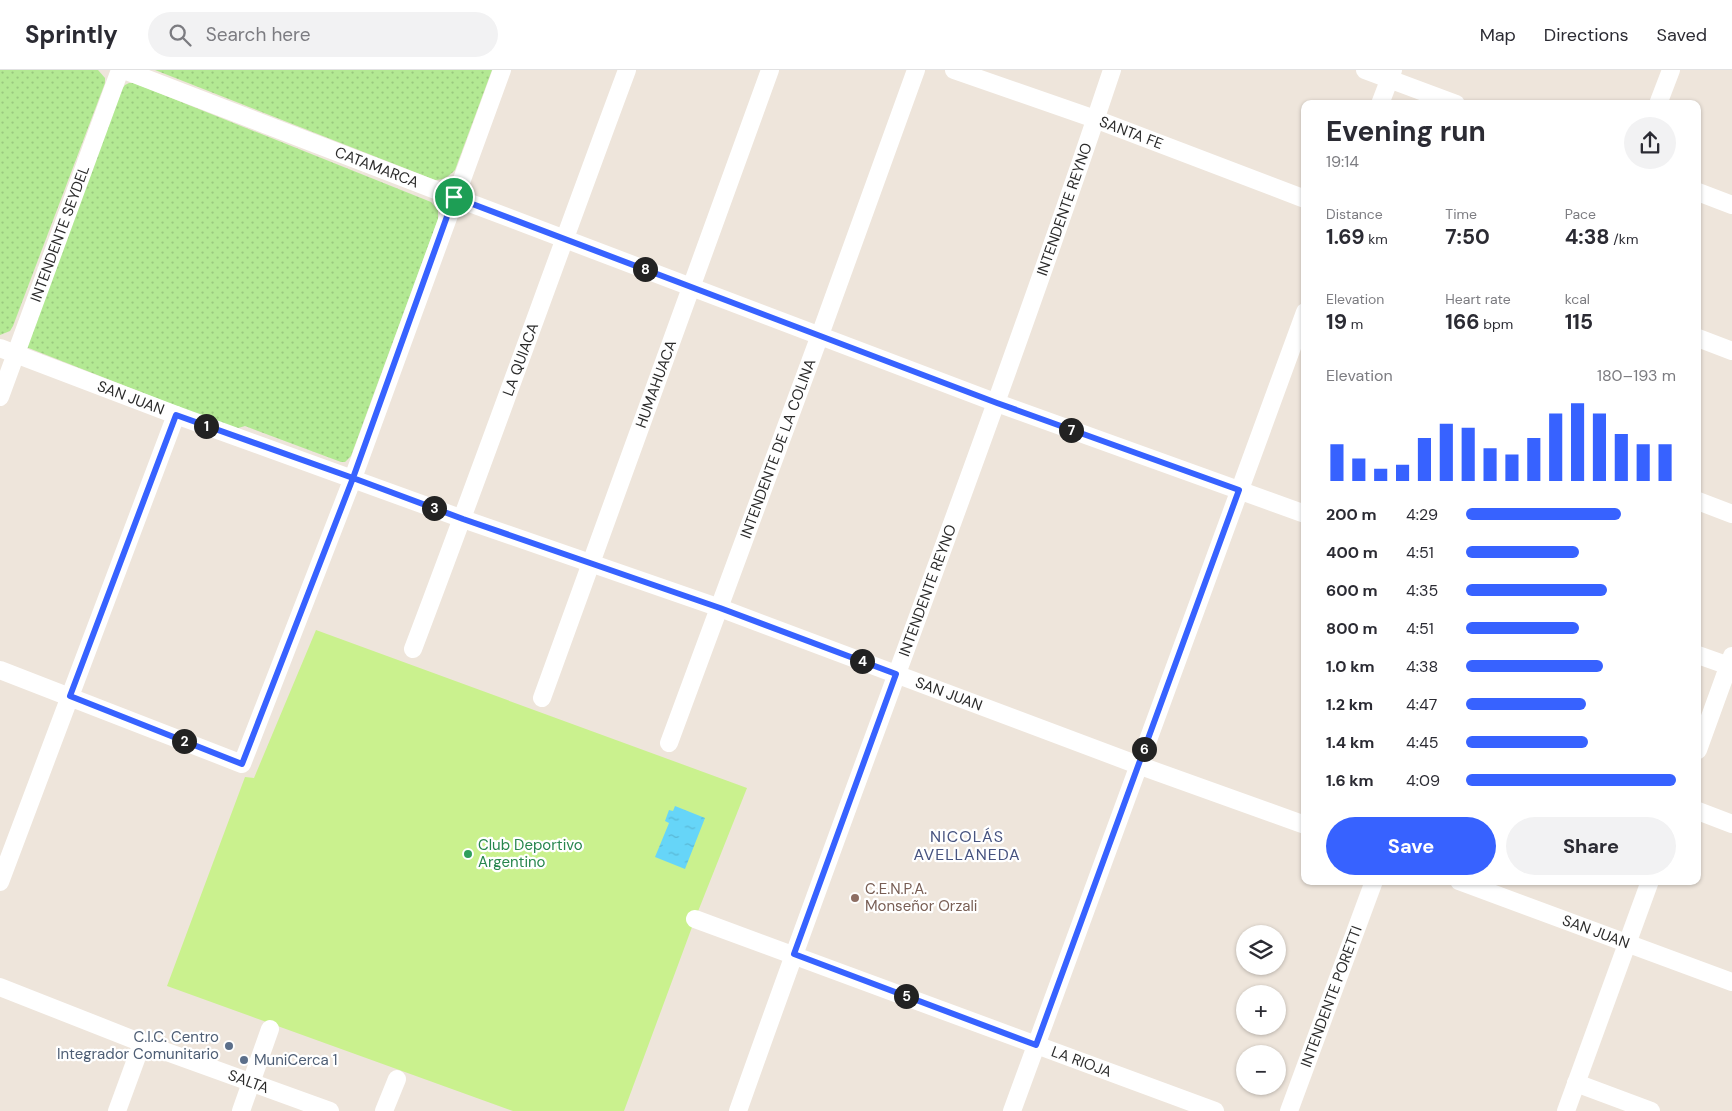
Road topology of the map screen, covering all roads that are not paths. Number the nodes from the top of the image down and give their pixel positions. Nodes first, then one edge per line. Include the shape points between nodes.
1 (120, 70) edge
2 (124, 70) edge
3 (502, 70) edge
4 (627, 70) edge
5 (770, 70) edge
6 (916, 70) edge
7 (954, 70) edge
8 (1112, 70) edge
9 (1365, 70) edge
10 (1671, 70) edge
11 (1391, 75) edge
12 (1382, 100) edge
13 (1447, 100) edge
14 (1660, 100) edge
15 (1096, 119) junction
16 (1701, 193) edge
17 (454, 197) junction
18 (1301, 197) edge
19 (1732, 205) edge
20 (564, 239) junction
21 (692, 287) junction
22 (1301, 323) edge
23 (820, 336) junction
24 (1701, 339) edge
25 (8, 351) edge
26 (1732, 351) edge
27 (0, 397) edge
28 (997, 403) junction
29 (176, 415) junction
30 (353, 478) junction
31 (1239, 490) junction
32 (1701, 502) edge
33 (1301, 513) edge
34 (1732, 514) edge
35 (463, 519) junction
36 (590, 563) junction
37 (720, 608) junction
38 (413, 650) dead end
39 (1701, 656) edge
40 (1731, 663) edge
41 (0, 670) edge
42 (896, 674) junction
43 (70, 696) junction
44 (542, 698) dead end
45 (1701, 742) edge
46 (669, 744) dead end
47 (1138, 765) junction
48 (1701, 812) edge
49 (1301, 824) edge
50 (1732, 824) edge
51 (0, 882) edge
52 (1373, 885) edge
53 (1471, 885) edge
54 (1649, 885) edge
55 (695, 919) dead end
56 (1627, 943) junction
57 (794, 954) junction
58 (1732, 982) edge
59 (0, 987) edge
60 (270, 1029) dead end
61 (142, 1043) junction
62 (1036, 1045) junction
63 (397, 1079) dead end
64 (251, 1082) junction
65 (1576, 1083) junction
66 (117, 1111) edge
67 (241, 1111) edge
68 (330, 1111) edge
69 (384, 1111) edge
70 (738, 1111) edge
71 (1012, 1111) edge
72 (1215, 1111) edge
73 (1288, 1111) edge
74 (1566, 1111) edge
75 (1651, 1111) edge

1 - 25 street, INTENDENTE SEYDEL
2 - 17 street, CATAMARCA
3 - 17 street
4 - 20 street, LA QUIACA
5 - 21 street, HUMAHUACA
6 - 23 street, INTENDENTE DE LA COLINA
7 - 15 street, SANTA FE
8 - 15 street, INTENDENTE REYNO
9 - 11 street
10 - 14 street
11 - 12 street
11 - 13 street
15 - 18 street, SANTA FE
15 - 28 street, INTENDENTE REYNO
16 - 19 street
17 - 20 street, CATAMARCA
17 - 30 street
20 - 21 street, CATAMARCA
20 - 35 street, LA QUIACA
21 - 23 street, CATAMARCA
21 - 36 street, HUMAHUACA
22 - 31 street
23 - 28 street, CATAMARCA
23 - 37 street, INTENDENTE DE LA COLINA
24 - 26 street
25 - 27 street, INTENDENTE SEYDEL
25 - 29 street, SAN JUAN
28 - 31 street, CATAMARCA
28 - 42 street, INTENDENTE REYNO
29 - 30 street, SAN JUAN
29 - 43 street
30 - 35 street, SAN JUAN
30 - 43 street via 242,764
31 - 33 street, CATAMARCA
31 - 47 street
32 - 34 street
35 - 36 street, SAN JUAN
35 - 38 street, LA QUIACA
36 - 37 street, SAN JUAN
36 - 44 street, HUMAHUACA
37 - 42 street, SAN JUAN
37 - 46 street, INTENDENTE DE LA COLINA
39 - 40 street
40 - 45 street
41 - 43 street
42 - 47 street, SAN JUAN
42 - 57 street, INTENDENTE REYNO
43 - 51 street
47 - 49 street, SAN JUAN
47 - 62 street
48 - 50 street
52 - 73 street, INTENDENTE PORETTI
53 - 56 street, SAN JUAN
54 - 56 street
55 - 57 street, LA RIOJA
56 - 58 street, SAN JUAN
56 - 65 street
57 - 62 street, LA RIOJA
57 - 70 street, INTENDENTE REYNO
59 - 61 street, SALTA
60 - 64 street
61 - 64 street, SALTA
61 - 66 street
62 - 71 street
62 - 72 street, LA RIOJA
63 - 69 street
64 - 67 street
64 - 68 street, SALTA
65 - 74 street
65 - 75 street

